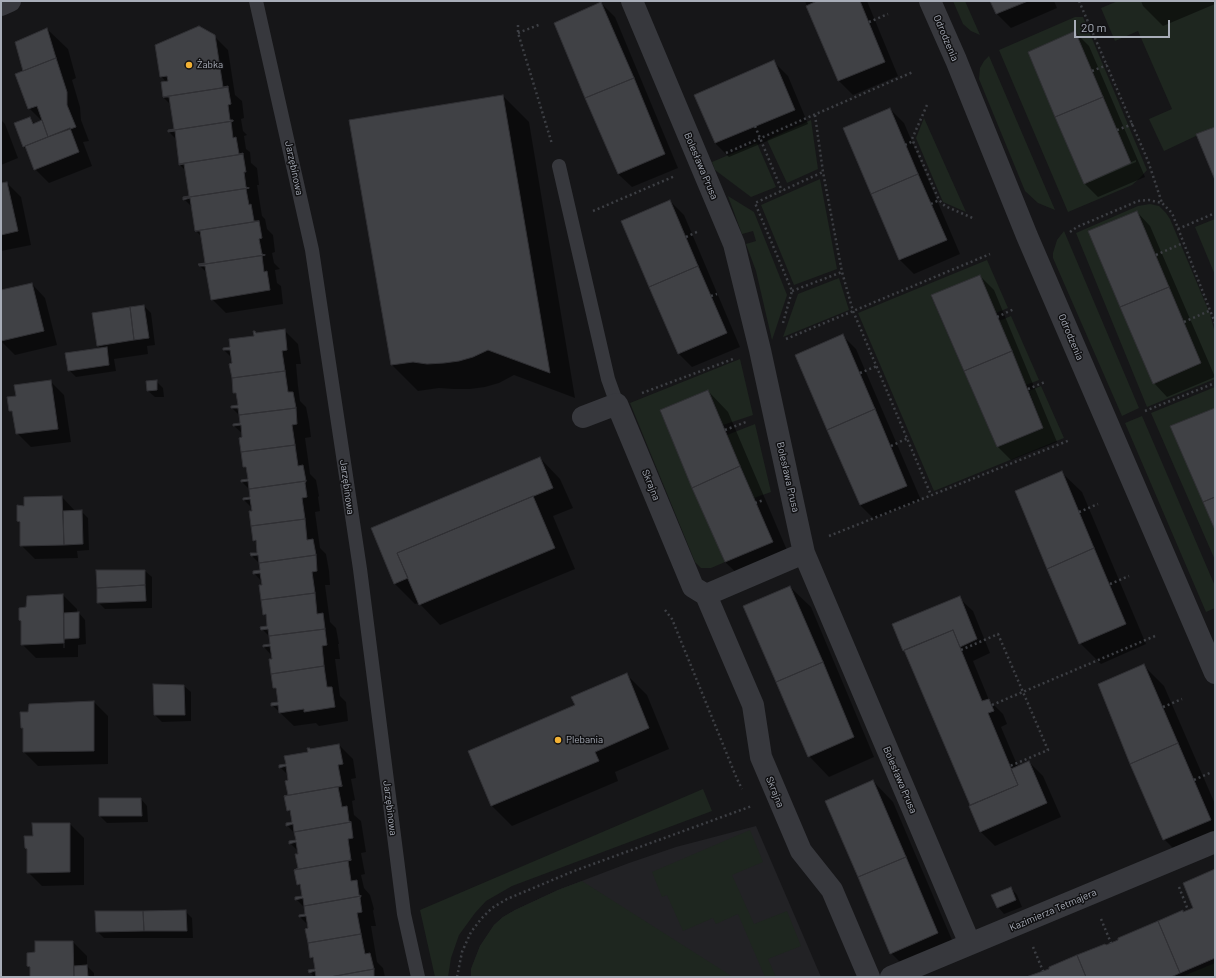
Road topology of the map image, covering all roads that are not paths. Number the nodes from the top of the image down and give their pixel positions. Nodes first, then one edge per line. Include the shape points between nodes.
1 (10, 1) edge
2 (256, 1) edge
3 (632, 1) edge
4 (930, 1) edge
5 (1, 5) edge
6 (559, 166) road end
7 (618, 404) junction
8 (583, 417) dead end
9 (804, 553) junction
10 (706, 595) junction
11 (1215, 672) edge
12 (1215, 842) edge
13 (970, 944) junction
14 (418, 977) edge
15 (870, 977) edge
16 (891, 977) edge

1 - 5 street
2 - 14 lane, Jarzębinowa via 312,250 360,569 404,914
3 - 9 street, Bolesława Prusa via 734,244 768,347
4 - 11 street, Odrodzenia via 1027,236
6 - 7 lane via 608,379
7 - 8 street
7 - 10 street, Skrajna via 693,587
9 - 10 street
9 - 13 street, Bolesława Prusa
10 - 15 street, Skrajna via 753,705 761,758 779,801 801,851 832,890
12 - 13 street, Kazimierza Tetmajera
13 - 16 street, Kazimierza Tetmajera

